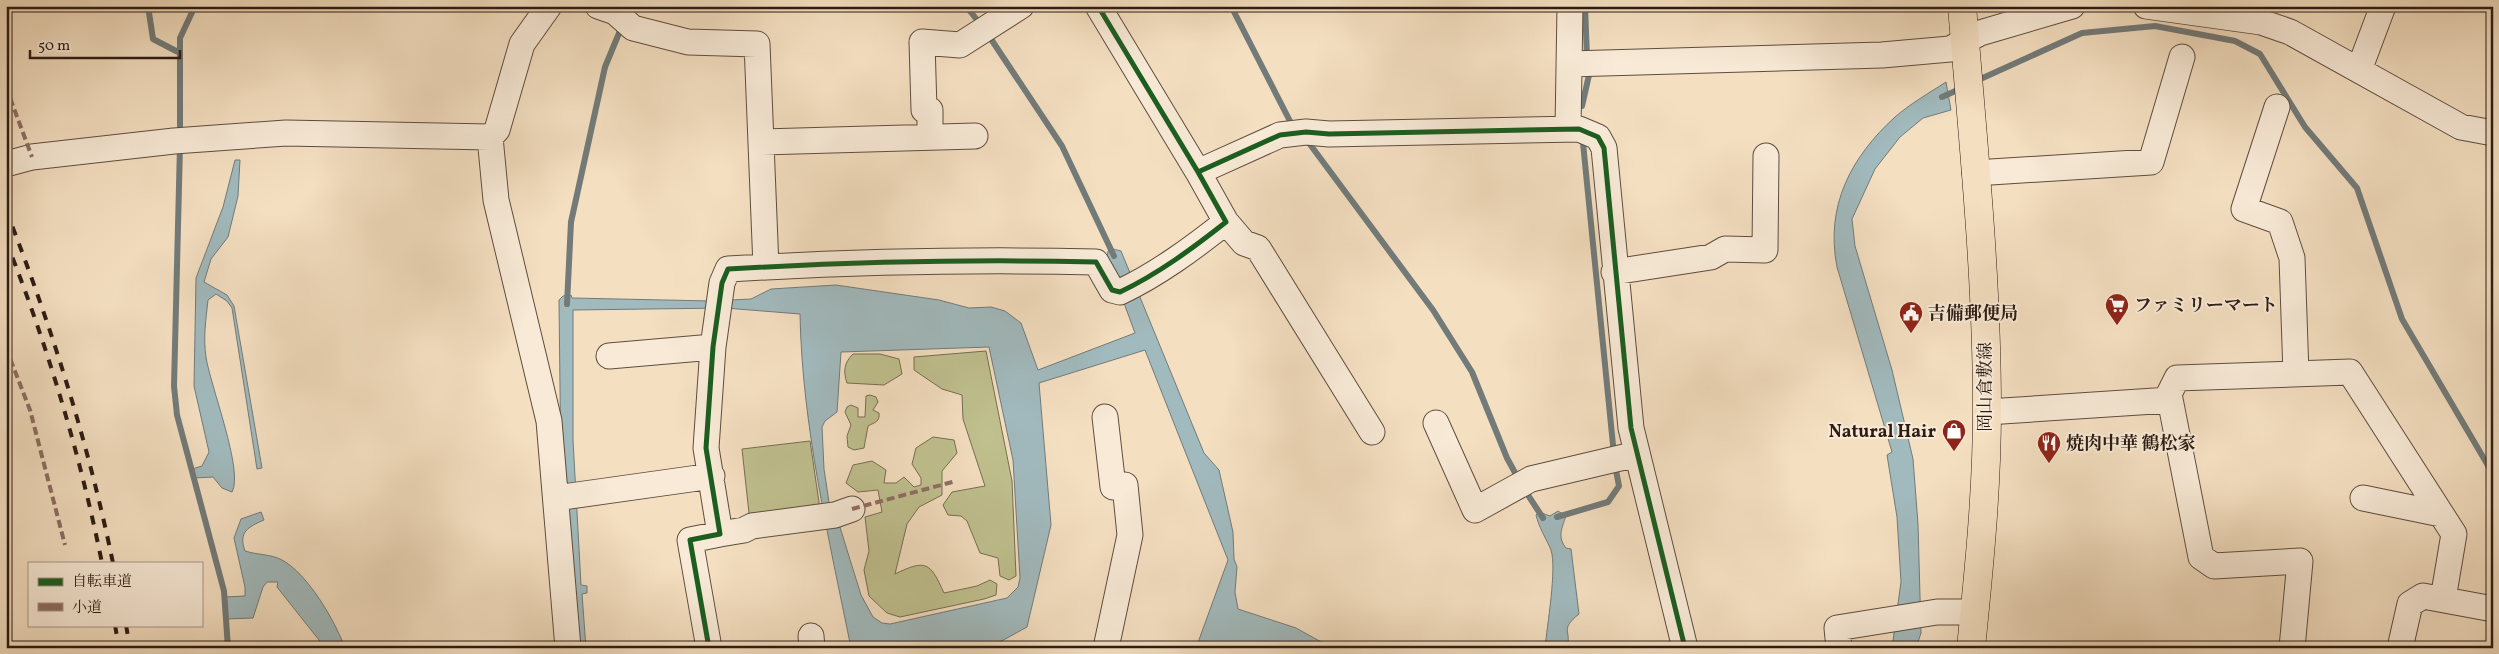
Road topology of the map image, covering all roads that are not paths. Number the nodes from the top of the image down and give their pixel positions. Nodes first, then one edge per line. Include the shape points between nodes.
1 (549, 6) edge
2 (598, 6) edge
3 (1021, 6) edge
4 (1098, 6) edge
5 (1570, 6) edge
6 (1962, 6) edge
7 (2072, 6) edge
8 (2146, 6) edge
9 (2383, 6) edge
10 (1966, 52) junction
11 (2182, 57) dead end
12 (1581, 64) junction
13 (2358, 70) junction
14 (2277, 107) dead end
15 (1568, 129) junction
16 (2493, 133) edge
17 (975, 136) dead end
18 (490, 137) junction
19 (930, 137) junction
20 (761, 142) junction
21 (1766, 156) dead end
22 (6, 164) edge
23 (1198, 172) junction
24 (1976, 173) junction
25 (1226, 222) junction
26 (766, 267) junction
27 (1614, 272) junction
28 (713, 347) junction
29 (609, 356) dead end
30 (2296, 374) junction
31 (2170, 400) junction
32 (1987, 412) junction
33 (1104, 416) dead end
34 (1436, 423) dead end
35 (1372, 432) dead end
36 (1622, 457) junction
37 (712, 476) junction
38 (566, 496) junction
39 (2363, 498) dead end
40 (837, 513) dead end
41 (2441, 514) junction
42 (720, 534) junction
43 (2443, 600) junction
44 (2493, 609) edge
45 (1975, 612) junction
46 (568, 648) edge
47 (709, 648) edge
48 (1106, 648) edge
49 (1686, 648) edge
50 (1839, 648) edge
51 (1971, 648) edge
52 (2292, 648) edge
53 (2400, 648) edge

1 - 18 street via 522,44 497,130
2 - 20 street via 615,12 633,28 688,42 757,44
3 - 19 street via 960,45 922,42 924,110 930,110
4 - 23 street
5 - 12 street
6 - 10 main road, 岡山倉敷線
7 - 10 street via 1980,33
8 - 13 street via 2260,22 2290,32
9 - 13 street
10 - 12 street via 1950,49 1882,55
10 - 24 main road, 岡山倉敷線
11 - 24 street via 2151,162
12 - 15 street
13 - 16 street via 2461,127
14 - 30 street via 2244,209 2280,222 2292,258
15 - 23 street via 1300,133 1272,137
15 - 27 street via 1579,129 1598,137 1604,148
17 - 19 street
18 - 22 street via 286,132 32,157
18 - 38 street via 496,200
19 - 20 street
20 - 26 street
21 - 27 street via 1765,250 1724,249 1711,257
23 - 25 street
24 - 32 main road, 岡山倉敷線 via 1985,311
25 - 26 street via 1194,247 1129,288 1112,290 1096,262 1014,260
25 - 35 street via 1244,244 1258,248
26 - 28 street via 728,269 722,283
27 - 36 street via 1631,428
28 - 29 street
28 - 37 street via 706,448
30 - 31 street via 2177,378 2169,394
30 - 41 street via 2350,372
31 - 32 street
31 - 52 street via 2201,557 2214,566 2300,562
32 - 45 main road, 岡山倉敷線
33 - 48 street via 1113,486 1125,485 1130,536
34 - 36 street via 1476,510 1520,485
36 - 49 street
37 - 38 street
37 - 42 street
38 - 46 street
39 - 41 street
40 - 42 street
41 - 43 street via 2454,534
42 - 47 street via 690,540
43 - 44 street
43 - 53 street via 2423,596 2410,604
45 - 50 street via 1921,615 1837,628
45 - 51 main road, 岡山倉敷線

